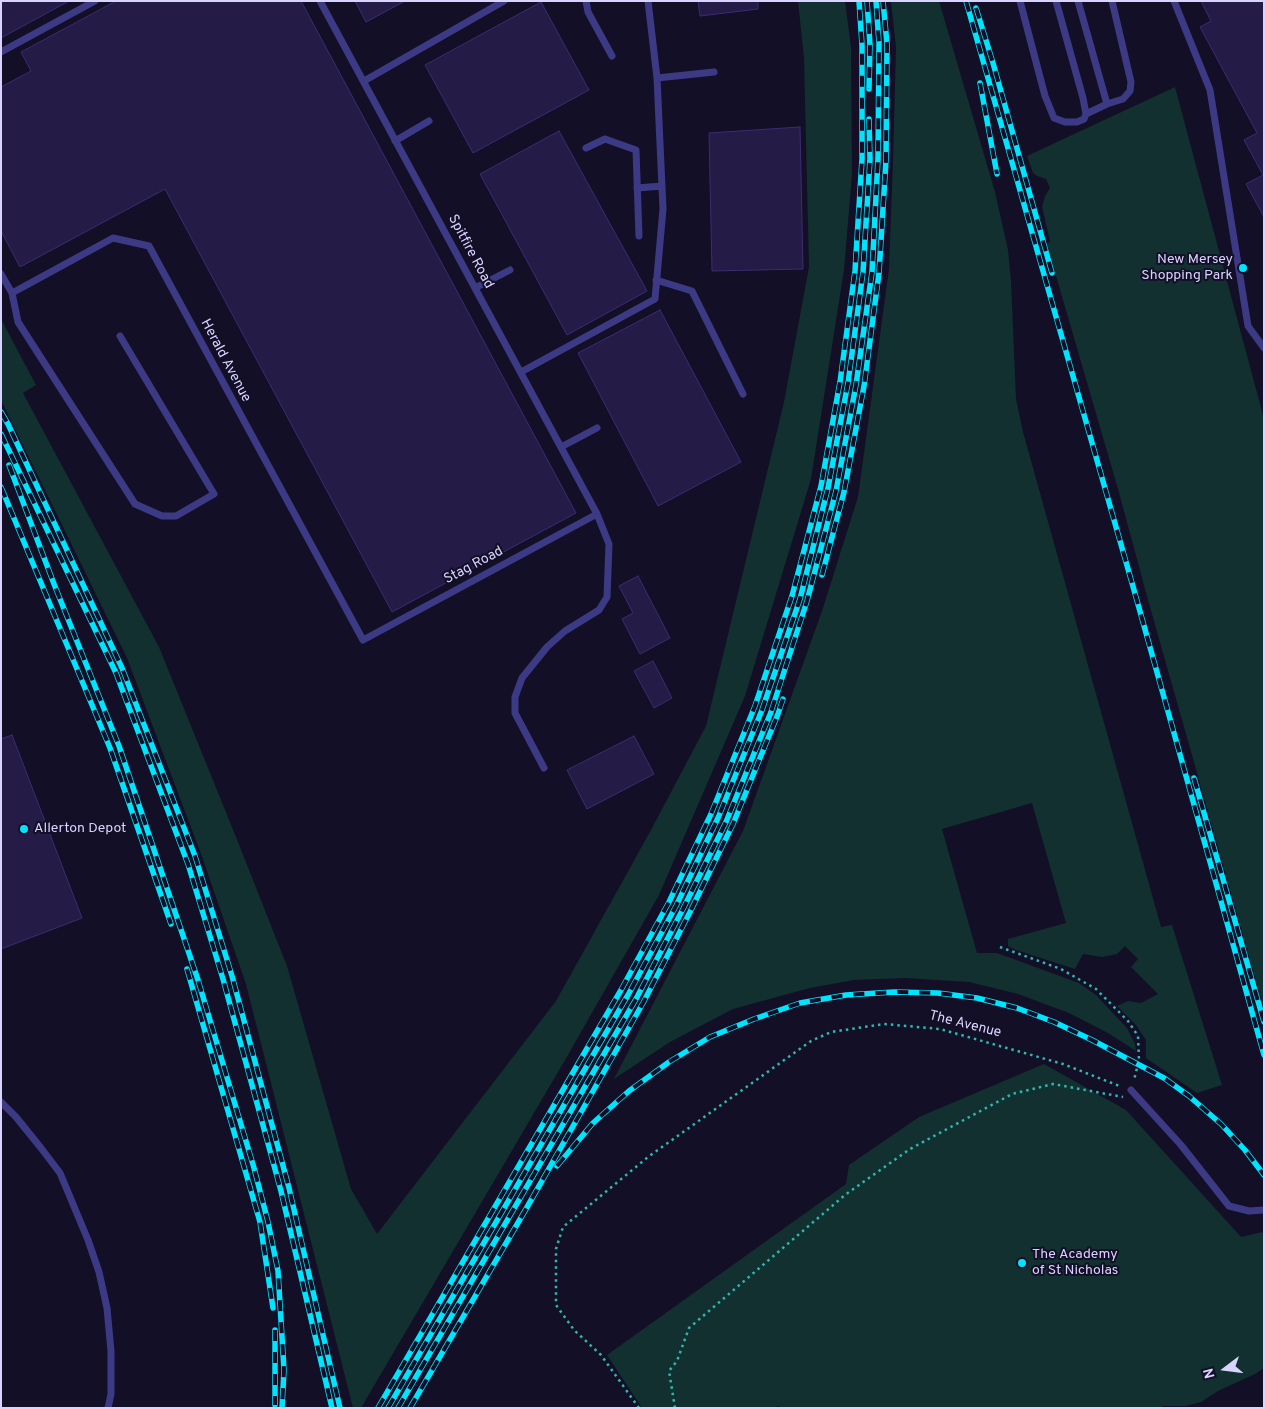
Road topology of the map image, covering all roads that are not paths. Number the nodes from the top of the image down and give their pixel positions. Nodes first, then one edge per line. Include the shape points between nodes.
1 (95, 1) edge
2 (320, 1) edge
3 (504, 1) edge
4 (586, 1) edge
5 (648, 1) edge
6 (1020, 1) edge
7 (1056, 1) edge
8 (1078, 1) edge
9 (1112, 1) edge
10 (1174, 1) edge
11 (1, 52) edge
12 (612, 56) dead end
13 (714, 72) dead end
14 (657, 78) junction
15 (364, 82) junction
16 (1107, 104) junction
17 (1086, 114) junction
18 (429, 122) dead end
19 (396, 141) junction
20 (586, 148) dead end
21 (662, 186) junction
22 (637, 188) junction
23 (638, 236) dead end
24 (510, 270) dead end
25 (1, 274) edge
26 (656, 280) junction
27 (475, 288) junction
28 (12, 294) junction
29 (120, 336) dead end
30 (1264, 348) edge
31 (520, 372) junction
32 (743, 394) dead end
33 (597, 428) dead end
34 (561, 447) junction
35 (597, 514) junction
36 (363, 640) joint
37 (544, 768) dead end
38 (1131, 1090) road end
39 (1, 1102) edge
40 (1264, 1210) edge
41 (108, 1408) edge

1 - 11 lane
2 - 15 lane, Spitfire Road
3 - 15 lane
4 - 12 lane via 588,12
5 - 14 lane
6 - 17 lane via 1045,96 1054,118 1077,122
7 - 17 lane
8 - 16 lane
9 - 16 lane via 1131,82 1130,91 1123,98
10 - 30 lane via 1210,90 1248,326
13 - 14 lane
14 - 21 lane
15 - 19 lane, Spitfire Road
16 - 17 lane
18 - 19 lane
19 - 27 lane, Spitfire Road
20 - 22 lane via 605,139 636,150
21 - 22 lane
21 - 26 lane
22 - 23 lane
24 - 27 lane
25 - 28 lane
26 - 31 lane via 655,299
26 - 32 lane via 692,291
27 - 31 lane, Spitfire Road
28 - 29 lane via 18,322 135,504 162,516 176,516 214,494
28 - 36 lane, Herald Avenue via 114,238 149,246
31 - 34 lane, Spitfire Road
33 - 34 lane
34 - 35 lane, Spitfire Road
35 - 36 lane, Stag Road
35 - 37 lane, Spitfire Road via 609,544 607,597 599,610 565,631 547,647 522,678 515,697 515,713
38 - 40 lane via 1181,1144 1229,1206 1249,1211
39 - 41 lane via 60,1173 99,1272 107,1308 111,1351

